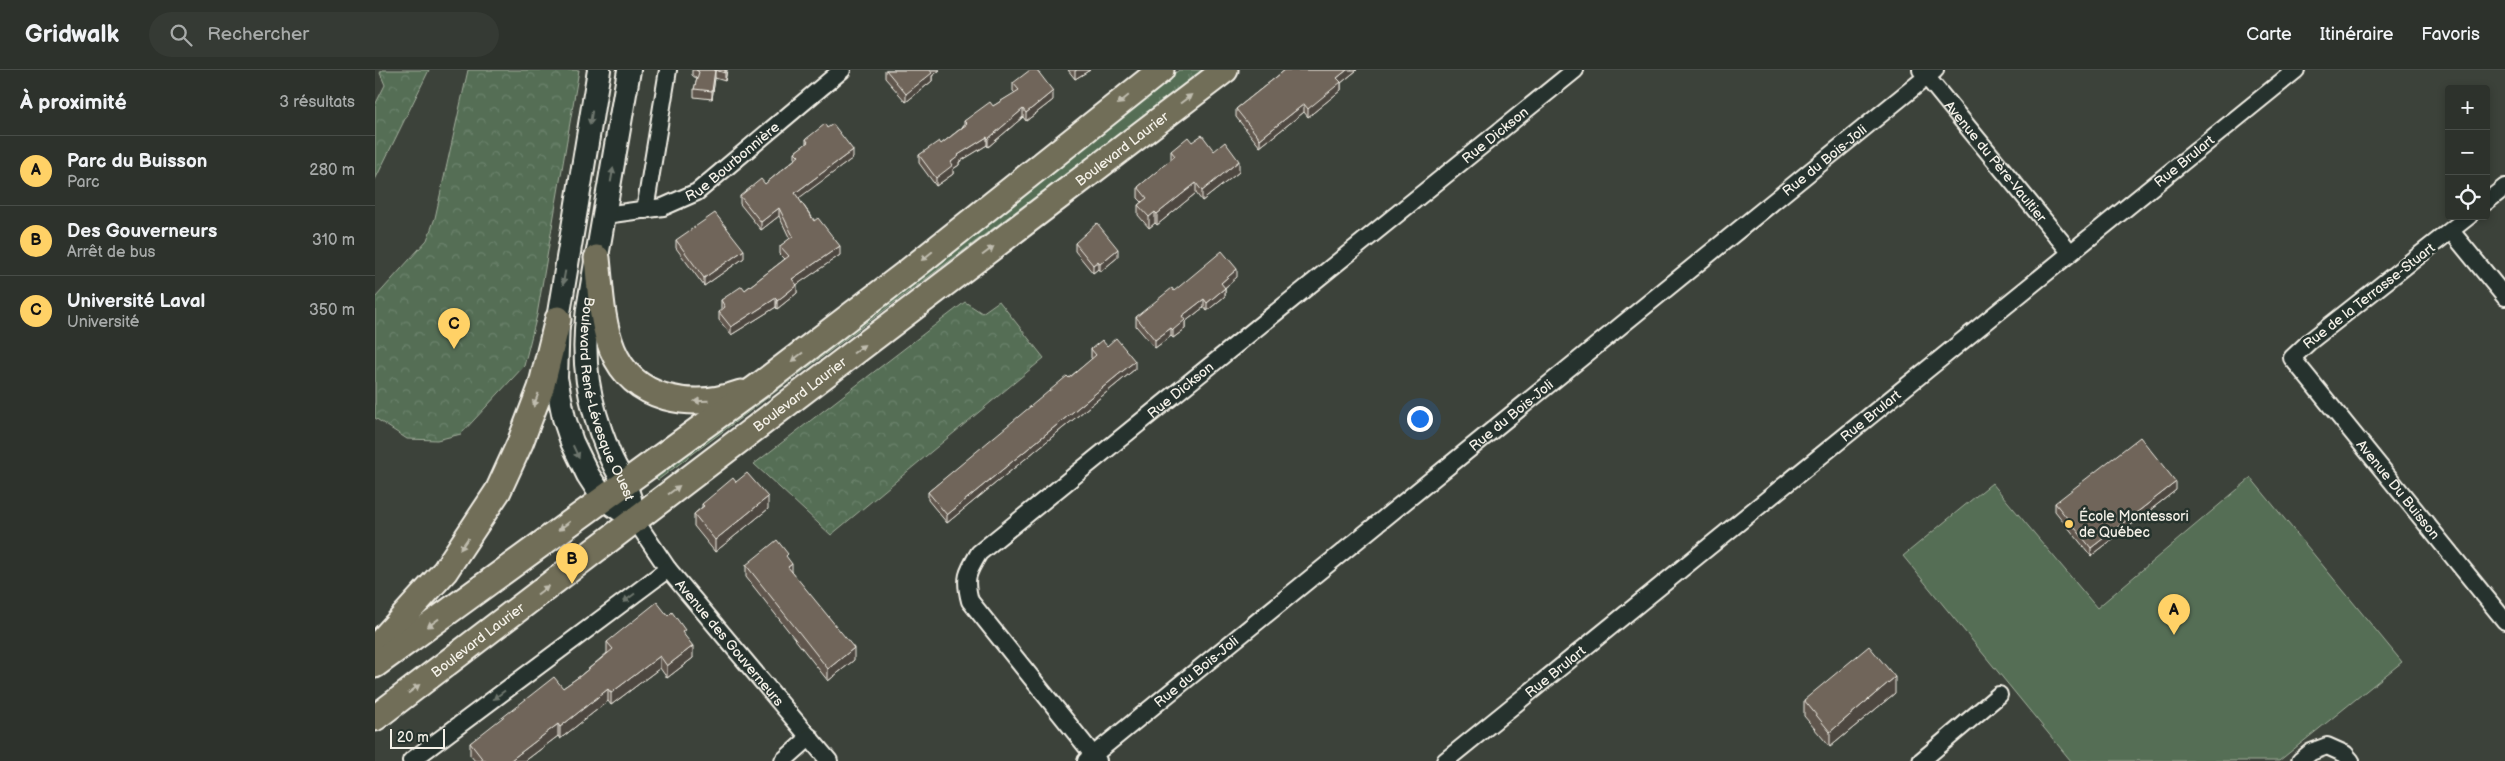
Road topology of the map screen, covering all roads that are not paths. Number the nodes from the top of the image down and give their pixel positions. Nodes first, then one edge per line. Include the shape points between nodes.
1 (599, 70) edge
2 (629, 70) edge
3 (667, 70) edge
4 (842, 70) edge
5 (1161, 70) edge
6 (1225, 70) edge
7 (1575, 70) edge
8 (2296, 70) edge
9 (1928, 72) edge
10 (2505, 187) edge
11 (2490, 199) edge
12 (645, 210) junction
13 (605, 216) junction
14 (2464, 220) edge
15 (2451, 231) junction
16 (2070, 252) junction
17 (597, 258) junction
18 (2505, 297) edge
19 (558, 319) junction
20 (2292, 358) joint
21 (763, 382) junction
22 (625, 482) junction
23 (603, 498) junction
24 (635, 520) junction
25 (668, 569) junction
26 (2505, 622) edge
27 (375, 648) edge
28 (375, 665) edge
29 (1999, 695) dead end
30 (375, 718) edge
31 (810, 737) junction
32 (1092, 759) edge
33 (411, 761) edge
34 (783, 761) edge
35 (829, 761) edge
36 (1445, 761) edge
37 (1921, 761) edge
38 (2300, 761) edge
39 (2351, 761) edge

1 -> 19 main road, Boulevard René-Lévesque Ouest
13 -> 2 main road, Boulevard René-Lévesque Ouest
3 - 12 street
4 - 12 street, Rue Bourbonnière via 697,192 663,207
5 -> 21 main road
24 -> 6 main road, Boulevard Laurier
7 - 32 street, Rue Dickson via 979,553 966,573 970,600
8 - 16 street, Rue Brulart
9 - 16 street, Avenue du Père-Vaultier
9 - 32 street, Rue du Bois-Joli
10 - 11 street
12 - 13 street, Rue Bourbonnière
13 - 17 main road, Boulevard René-Lévesque Ouest
14 - 15 street, Rue de la Terrasse-Stuart
15 - 18 street
15 - 20 street, Rue de la Terrasse-Stuart
16 - 36 street, Rue Brulart
21 -> 17 main road via 733,396 703,402 662,396 633,381 619,365 609,343
17 - 22 main road, Boulevard René-Lévesque Ouest via 585,330 585,365 596,419
19 -> 23 main road, Boulevard René-Lévesque Ouest via 555,378 564,418 580,459
19 -> 27 main road via 541,388 498,491 445,571
20 - 26 street, Avenue Du Buisson
21 - 22 main road
22 - 23 main road
22 - 24 main road, Boulevard René-Lévesque Ouest
23 - 24 main road, Boulevard René-Lévesque Ouest
23 -> 28 main road
24 - 25 street, Avenue des Gouverneurs
30 -> 24 main road, Boulevard Laurier
25 - 31 street, Avenue des Gouverneurs
25 -> 33 street
29 - 37 street
31 - 34 street
31 - 35 street, Avenue des Gouverneurs
38 - 39 street via 2311,752 2327,746 2345,754

